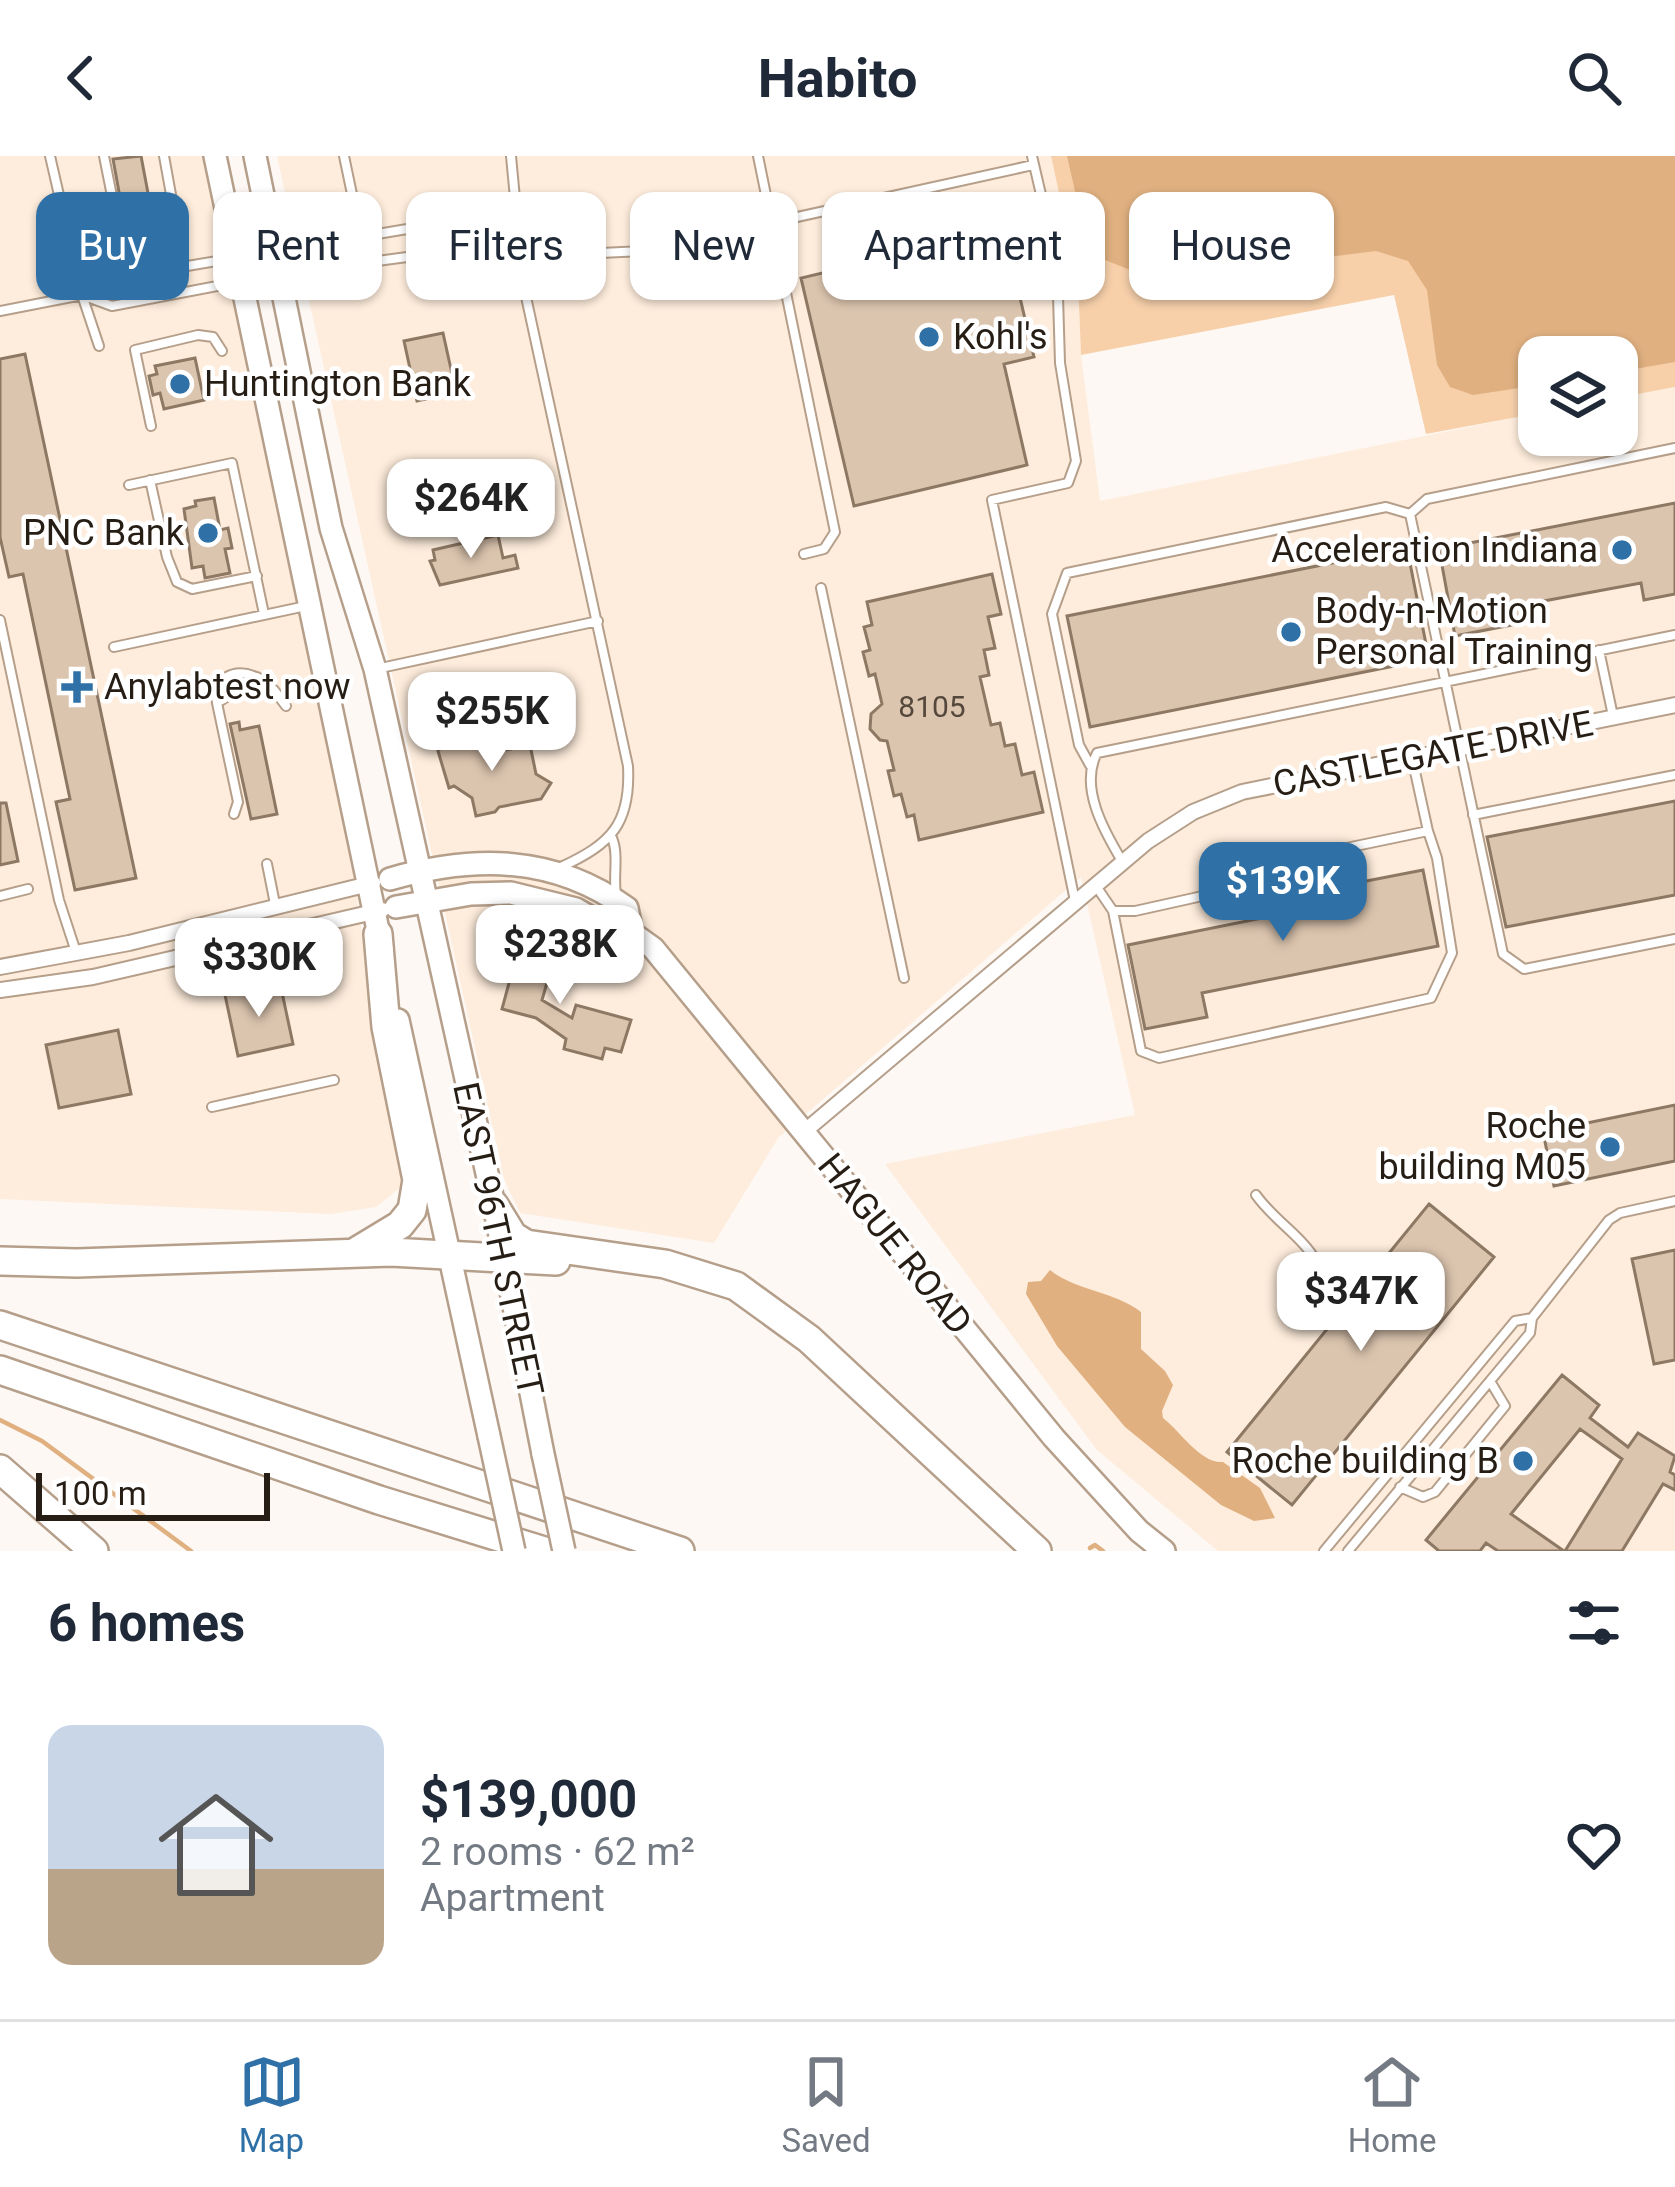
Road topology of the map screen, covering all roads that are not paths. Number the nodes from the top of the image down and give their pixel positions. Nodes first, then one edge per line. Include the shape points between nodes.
1 (50, 156) edge
2 (104, 156) edge
3 (164, 156) edge
4 (215, 156) edge
5 (255, 156) edge
6 (344, 156) edge
7 (511, 156) edge
8 (758, 156) edge
9 (1033, 160) edge
10 (58, 192) edge
11 (111, 192) edge
12 (171, 192) edge
13 (223, 192) edge
14 (263, 192) edge
15 (352, 192) edge
16 (514, 192) edge
17 (765, 192) edge
18 (798, 219) edge
19 (56, 300) edge
20 (84, 300) edge
21 (96, 300) edge
22 (143, 300) edge
23 (245, 300) edge
24 (286, 300) edge
25 (529, 300) edge
26 (786, 300) edge
27 (0, 311) edge
28 (99, 346) dead end
29 (222, 351) dead end
30 (151, 425) dead end
31 (1675, 448) edge
32 (150, 480) junction
33 (129, 484) dead end
34 (1410, 514) junction
35 (804, 554) dead end
36 (256, 577) junction
37 (821, 587) dead end
38 (310, 605) junction
39 (264, 614) junction
40 (0, 620) edge
41 (598, 621) junction
42 (1675, 635) edge
43 (114, 647) dead end
44 (1599, 650) junction
45 (375, 669) junction
46 (257, 677) junction
47 (1446, 682) junction
48 (217, 703) junction
49 (1675, 705) edge
50 (286, 706) dead end
51 (1613, 718) junction
52 (1459, 749) junction
53 (1412, 758) junction
54 (1090, 766) junction
55 (1675, 776) edge
56 (234, 814) dead end
57 (1473, 815) junction
58 (1428, 831) junction
59 (612, 838) junction
60 (1123, 862) junction
61 (267, 864) dead end
62 (554, 870) junction
63 (418, 871) junction
64 (380, 881) junction
65 (1095, 885) junction
66 (28, 890) dead end
67 (0, 896) edge
68 (425, 901) junction
69 (617, 901) junction
70 (1076, 902) junction
71 (276, 910) junction
72 (1113, 910) junction
73 (383, 918) junction
74 (632, 933) junction
75 (280, 935) junction
76 (1675, 938) edge
77 (77, 953) junction
78 (0, 967) edge
79 (290, 972) dead end
80 (904, 978) dead end
81 (0, 990) edge
82 (334, 1080) dead end
83 (212, 1106) dead end
84 (805, 1132) junction
85 (1256, 1195) dead end
86 (1675, 1202) edge
87 (494, 1205) junction
88 (353, 1253) junction
89 (589, 1253) junction
90 (451, 1255) junction
91 (0, 1261) edge
92 (502, 1261) junction
93 (1326, 1288) dead end
94 (1532, 1318) junction
95 (0, 1325) edge
96 (0, 1370) edge
97 (1490, 1380) junction
98 (0, 1469) edge
99 (1400, 1487) junction
100 (94, 1551) edge
101 (514, 1551) edge
102 (544, 1551) edge
103 (564, 1551) edge
104 (680, 1551) edge
105 (1037, 1551) edge
106 (1164, 1551) edge
107 (1324, 1551) edge
108 (1348, 1551) edge

1 - 10 lane
2 - 11 lane
3 - 12 lane
4 - 13 main road, EAST 96TH STREET
5 - 14 main road, EAST 96TH STREET
6 - 15 lane
7 - 16 lane
8 - 17 lane
9 - 18 lane
9 - 70 lane via 1057,263 1060,363 1076,461 1068,483 992,500
19 - 27 lane
20 - 28 lane
21 - 22 lane
23 - 38 main road, EAST 96TH STREET
24 - 45 main road, EAST 96TH STREET via 331,528
25 - 41 lane
26 - 35 lane via 835,532 824,549
29 - 30 lane via 213,337 198,335 135,350
31 - 34 lane via 1427,499
32 - 33 lane
32 - 36 lane via 177,582 192,589
32 - 36 lane via 232,463
34 - 47 lane
34 - 54 lane via 1386,507 1066,573 1052,614
36 - 39 lane
37 - 80 lane
38 - 39 lane
38 - 64 main road, EAST 96TH STREET
39 - 43 lane
40 - 77 lane via 58,900
41 - 45 lane
41 - 59 lane via 629,784
42 - 44 lane
44 - 47 lane
44 - 51 lane
45 - 63 main road, EAST 96TH STREET
46 - 48 lane
46 - 48 lane via 223,677 214,689
46 - 50 lane
47 - 52 lane
47 - 54 lane via 1097,753
48 - 56 lane
49 - 51 street, CASTLEGATE DRIVE
51 - 52 street, CASTLEGATE DRIVE
52 - 53 street, CASTLEGATE DRIVE
52 - 57 lane
53 - 58 lane
53 - 60 street, CASTLEGATE DRIVE via 1235,794 1180,820
54 - 60 lane via 1105,832
55 - 57 lane
57 - 76 lane via 1503,954 1524,969
58 - 72 lane via 1298,858 1252,885
58 - 72 lane via 1452,952 1431,998 1160,1058 1141,1051
59 - 62 lane
59 - 69 lane
60 - 65 street, CASTLEGATE DRIVE
61 - 71 lane
62 - 63 main road via 490,861
62 - 69 main road
63 - 64 main road
63 - 68 main road, EAST 96TH STREET
64 - 71 street
64 - 73 main road, EAST 96TH STREET
65 - 70 street, CASTLEGATE DRIVE
65 - 72 lane
66 - 67 lane
68 - 73 main road, HAGUE ROAD
68 - 74 main road, HAGUE ROAD via 511,893
68 - 87 main road, EAST 96TH STREET
69 - 74 main road, HAGUE ROAD via 627,908
70 - 84 street, CASTLEGATE DRIVE
71 - 77 street
73 - 75 street
73 - 88 highway via 386,1027 417,1180 400,1225
73 - 90 main road, EAST 96TH STREET
74 - 84 main road, HAGUE ROAD via 669,966
75 - 79 lane
75 - 81 street
77 - 78 street
82 - 83 lane
84 - 106 main road, HAGUE ROAD via 1054,1438
85 - 93 lane via 1298,1233
86 - 94 lane via 1609,1220
87 - 89 highway via 526,1244
87 - 92 main road, EAST 96TH STREET
88 - 90 highway
88 - 91 highway
89 - 92 highway
89 - 105 highway via 701,1274 766,1305
90 - 92 highway
90 - 101 main road, EAST 96TH STREET, bridge
92 - 103 main road, EAST 96TH STREET, bridge
94 - 97 lane via 1530,1333
94 - 107 lane via 1515,1322
95 - 104 highway
96 - 102 highway
97 - 99 lane
97 - 99 lane via 1505,1406 1435,1492 1424,1497
98 - 100 highway
99 - 108 lane

